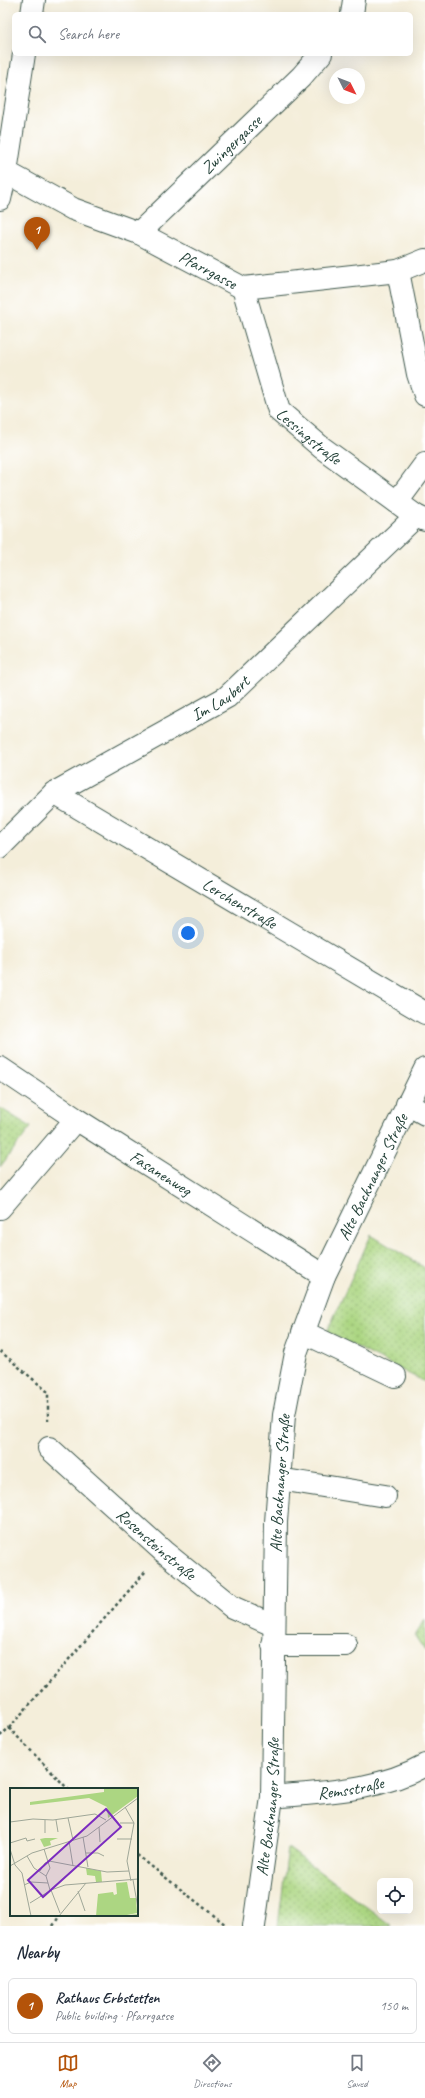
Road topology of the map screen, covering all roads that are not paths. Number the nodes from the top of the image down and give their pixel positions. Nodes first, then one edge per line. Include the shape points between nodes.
1 (34, 0) edge
2 (354, 0) edge
3 (32, 12) edge
4 (352, 12) edge
5 (24, 56) edge
6 (319, 56) edge
7 (6, 172) junction
8 (0, 199) edge
9 (139, 233) junction
10 (425, 260) edge
11 (398, 271) junction
12 (243, 288) junction
13 (425, 395) edge
14 (425, 464) edge
15 (397, 502) junction
16 (421, 518) edge
17 (54, 793) junction
18 (0, 847) edge
19 (425, 1013) edge
20 (0, 1068) edge
21 (425, 1069) edge
22 (416, 1109) edge
23 (76, 1119) junction
24 (0, 1208) edge
25 (324, 1276) junction
26 (303, 1332) junction
27 (395, 1376) dead end
28 (49, 1448) road end
29 (279, 1479) junction
30 (385, 1496) dead end
31 (273, 1635) junction
32 (346, 1645) dead end
33 (425, 1765) edge
34 (272, 1797) junction
35 (254, 1926) edge

1 - 3 street
2 - 4 street
5 - 7 street
6 - 9 street, Zwingergasse via 301,77
7 - 8 street
7 - 9 street, Pfarrgasse via 73,209
9 - 12 street, Pfarrgasse
10 - 11 street, Pfarrgasse
11 - 12 street, Pfarrgasse
11 - 13 street via 418,374
12 - 15 street, Lessingstraße via 279,411 322,447
14 - 15 street
15 - 16 street, Lessingstraße
16 - 17 street, Im Laubert via 227,697
17 - 18 street, Im Laubert
17 - 19 street, Lerchenstraße
20 - 23 street, Fasanenweg
21 - 22 street, Alte Backnanger Straße
22 - 25 street, Alte Backnanger Straße
23 - 24 street
23 - 25 street, Fasanenweg
25 - 26 street, Alte Backnanger Straße
26 - 27 street
26 - 29 street, Alte Backnanger Straße via 284,1415
28 - 31 street, Rosensteinstraße via 163,1552 232,1607
29 - 30 street
29 - 31 street, Alte Backnanger Straße
31 - 32 street
31 - 34 street, Alte Backnanger Straße
33 - 34 street, Remsstraße via 387,1781 352,1789
34 - 35 street, Alte Backnanger Straße

